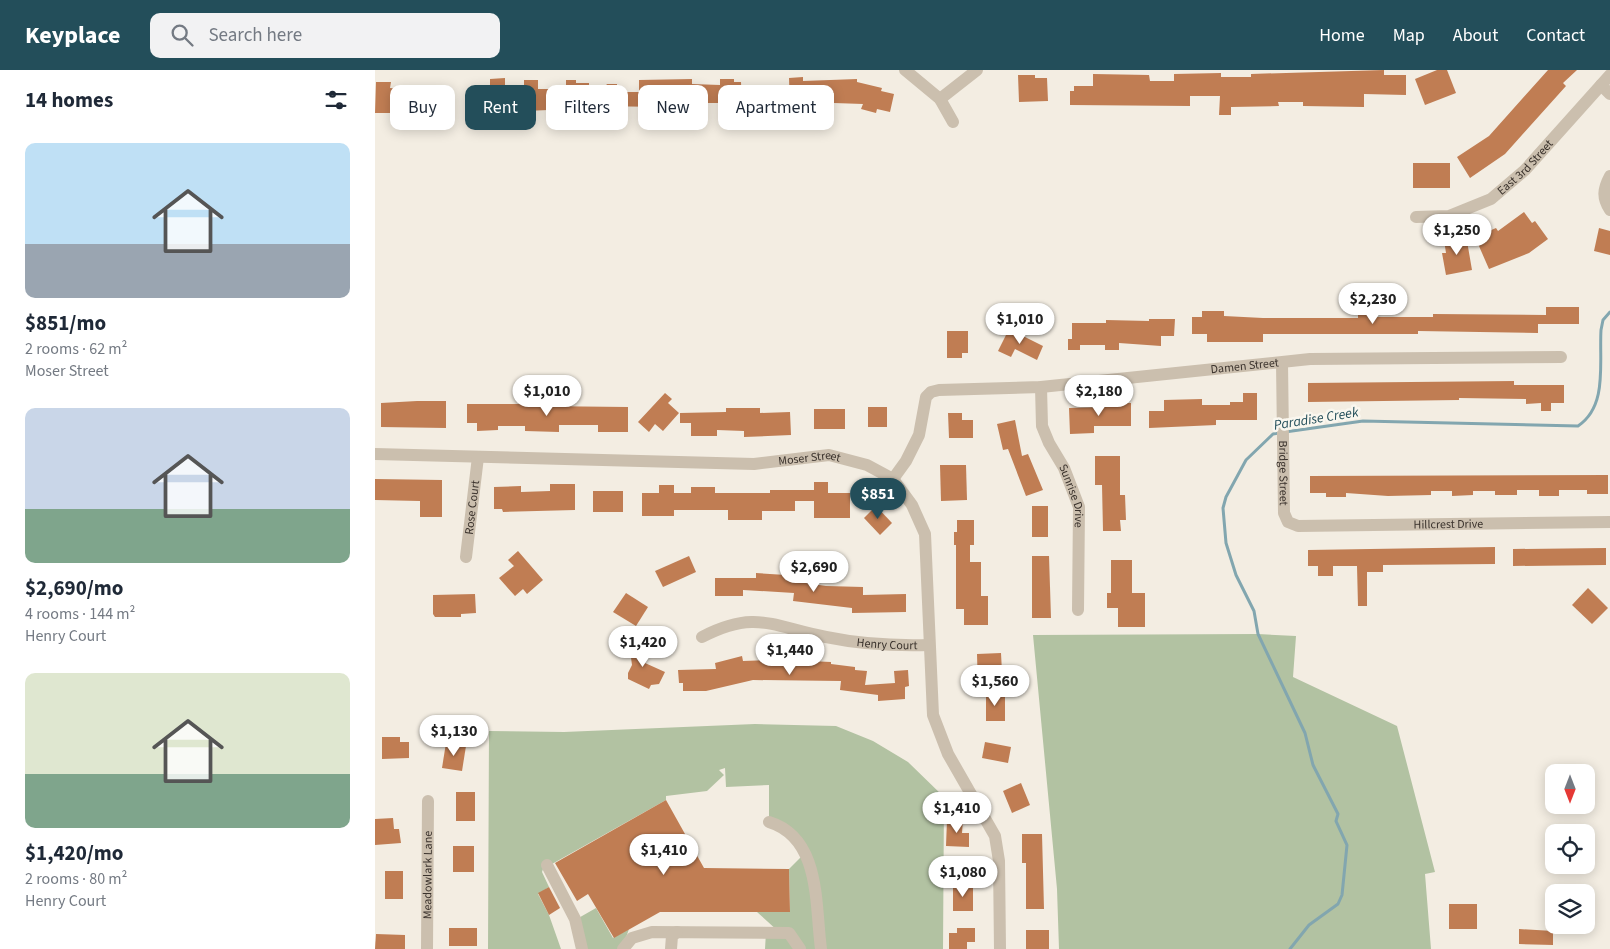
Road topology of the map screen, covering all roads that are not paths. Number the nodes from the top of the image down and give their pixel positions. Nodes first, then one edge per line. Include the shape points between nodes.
1 (905, 70) edge
2 (977, 70) edge
3 (1607, 85) edge
4 (940, 99) junction
5 (953, 122) dead end
6 (1610, 176) edge
7 (1610, 210) edge
8 (1416, 217) dead end
9 (1561, 357) dead end
10 (1282, 364) junction
11 (1041, 387) junction
12 (375, 454) edge
13 (478, 457) junction
14 (893, 479) junction
15 (1288, 522) joint
16 (1610, 522) edge
17 (465, 557) dead end
18 (1078, 610) dead end
19 (702, 637) dead end
20 (929, 645) junction
21 (428, 801) dead end
22 (769, 822) dead end
23 (547, 865) dead end
24 (673, 941) edge
25 (427, 949) edge
26 (582, 949) edge
27 (623, 949) edge
28 (800, 949) edge
29 (821, 949) edge
30 (1000, 949) edge

1 - 4 street
2 - 4 street
3 - 8 street, East 3rd Street via 1525,170 1491,200 1449,216
4 - 5 street
6 - 7 street via 1604,187 1604,199
9 - 10 street, Damen Street via 1311,359
10 - 11 street, Damen Street
10 - 15 street, Bridge Street via 1285,514
11 - 14 street, Damen Street via 931,392 926,397 923,421 913,448
11 - 18 street, Sunrise Drive via 1042,426 1064,468 1079,507
12 - 13 street, Moser Street
13 - 14 street, Moser Street via 755,464 829,455 867,465
13 - 17 street, Rose Court
14 - 20 street, Moser Street via 912,504 925,534
15 - 16 street, Hillcrest Drive via 1298,526
19 - 20 street, Henry Court via 741,622 768,622 855,642
20 - 30 street, Moser Street via 933,715 938,734 995,836 999,861
21 - 25 street, Meadowlark Lane
22 - 29 street via 796,837 806,852 812,874
23 - 26 street via 575,920
24 - 27 street via 652,932 632,938
24 - 28 street via 789,933

